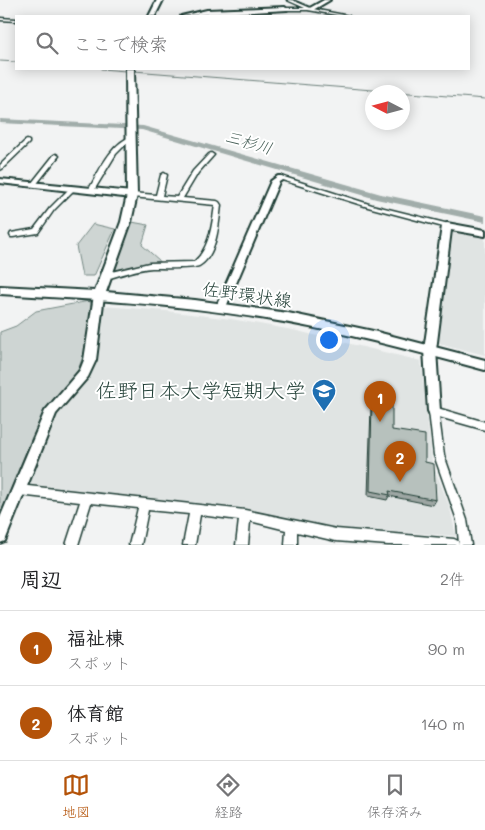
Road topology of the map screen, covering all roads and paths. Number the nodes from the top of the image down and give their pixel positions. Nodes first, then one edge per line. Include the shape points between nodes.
1 (160, 0) edge
2 (289, 0) edge
3 (328, 0) edge
4 (296, 1) edge
5 (285, 9) joint
6 (310, 9) junction
7 (153, 15) edge
8 (190, 15) edge
9 (342, 15) edge
10 (0, 19) edge
11 (15, 20) edge
12 (130, 71) edge
13 (132, 134) junction
14 (27, 142) dead end
15 (211, 155) dead end
16 (56, 156) dead end
17 (0, 168) edge
18 (164, 176) dead end
19 (281, 178) joint
20 (0, 181) edge
21 (33, 185) junction
22 (72, 189) junction
23 (91, 191) junction
24 (132, 195) junction
25 (158, 197) junction
26 (179, 199) junction
27 (447, 226) junction
28 (485, 233) edge
29 (13, 235) dead end
30 (106, 276) junction
31 (0, 290) edge
32 (99, 295) junction
33 (221, 307) junction
34 (430, 350) junction
35 (485, 365) edge
36 (434, 411) junction
37 (485, 426) edge
38 (19, 490) junction
39 (87, 498) junction
40 (144, 505) junction
41 (195, 510) junction
42 (245, 515) junction
43 (292, 525) junction
44 (0, 536) edge
45 (351, 540) edge
46 (403, 543) edge
47 (72, 545) edge
48 (135, 545) edge
49 (189, 545) edge
50 (242, 545) edge
51 (291, 545) edge
52 (454, 545) edge
53 (466, 545) edge

1 - 7 main road
2 - 4 street
3 - 6 street
4 - 6 street
5 - 6 street
5 - 8 street
6 - 9 street
10 - 11 street
12 - 13 main road
13 - 23 street via 119,146
13 - 24 main road
14 - 17 street
15 - 26 street via 195,172
16 - 21 street
18 - 25 street
19 - 27 street
19 - 33 street via 275,181
20 - 21 street
21 - 22 street
22 - 23 street
22 - 29 street via 36,231
23 - 24 street
24 - 25 street
24 - 30 main road via 126,222
25 - 26 street
26 - 30 street via 212,201 218,205 210,248 201,261 190,266 149,266
27 - 28 street
27 - 34 street
30 - 32 main road
31 - 32 main road, 佐野環状線
32 - 33 main road, 佐野環状線
32 - 38 street via 90,360 84,373 51,411
33 - 34 main road, 佐野環状線 via 319,324
34 - 35 main road, 佐野環状線
34 - 36 street
36 - 37 street
36 - 53 street via 439,455 462,520
38 - 39 street
38 - 44 street
39 - 40 street
39 - 47 street
40 - 41 street
40 - 48 street
41 - 42 street
41 - 49 street
42 - 43 street
42 - 50 street
43 - 45 street
43 - 51 street
45 - 46 street
46 - 52 street

